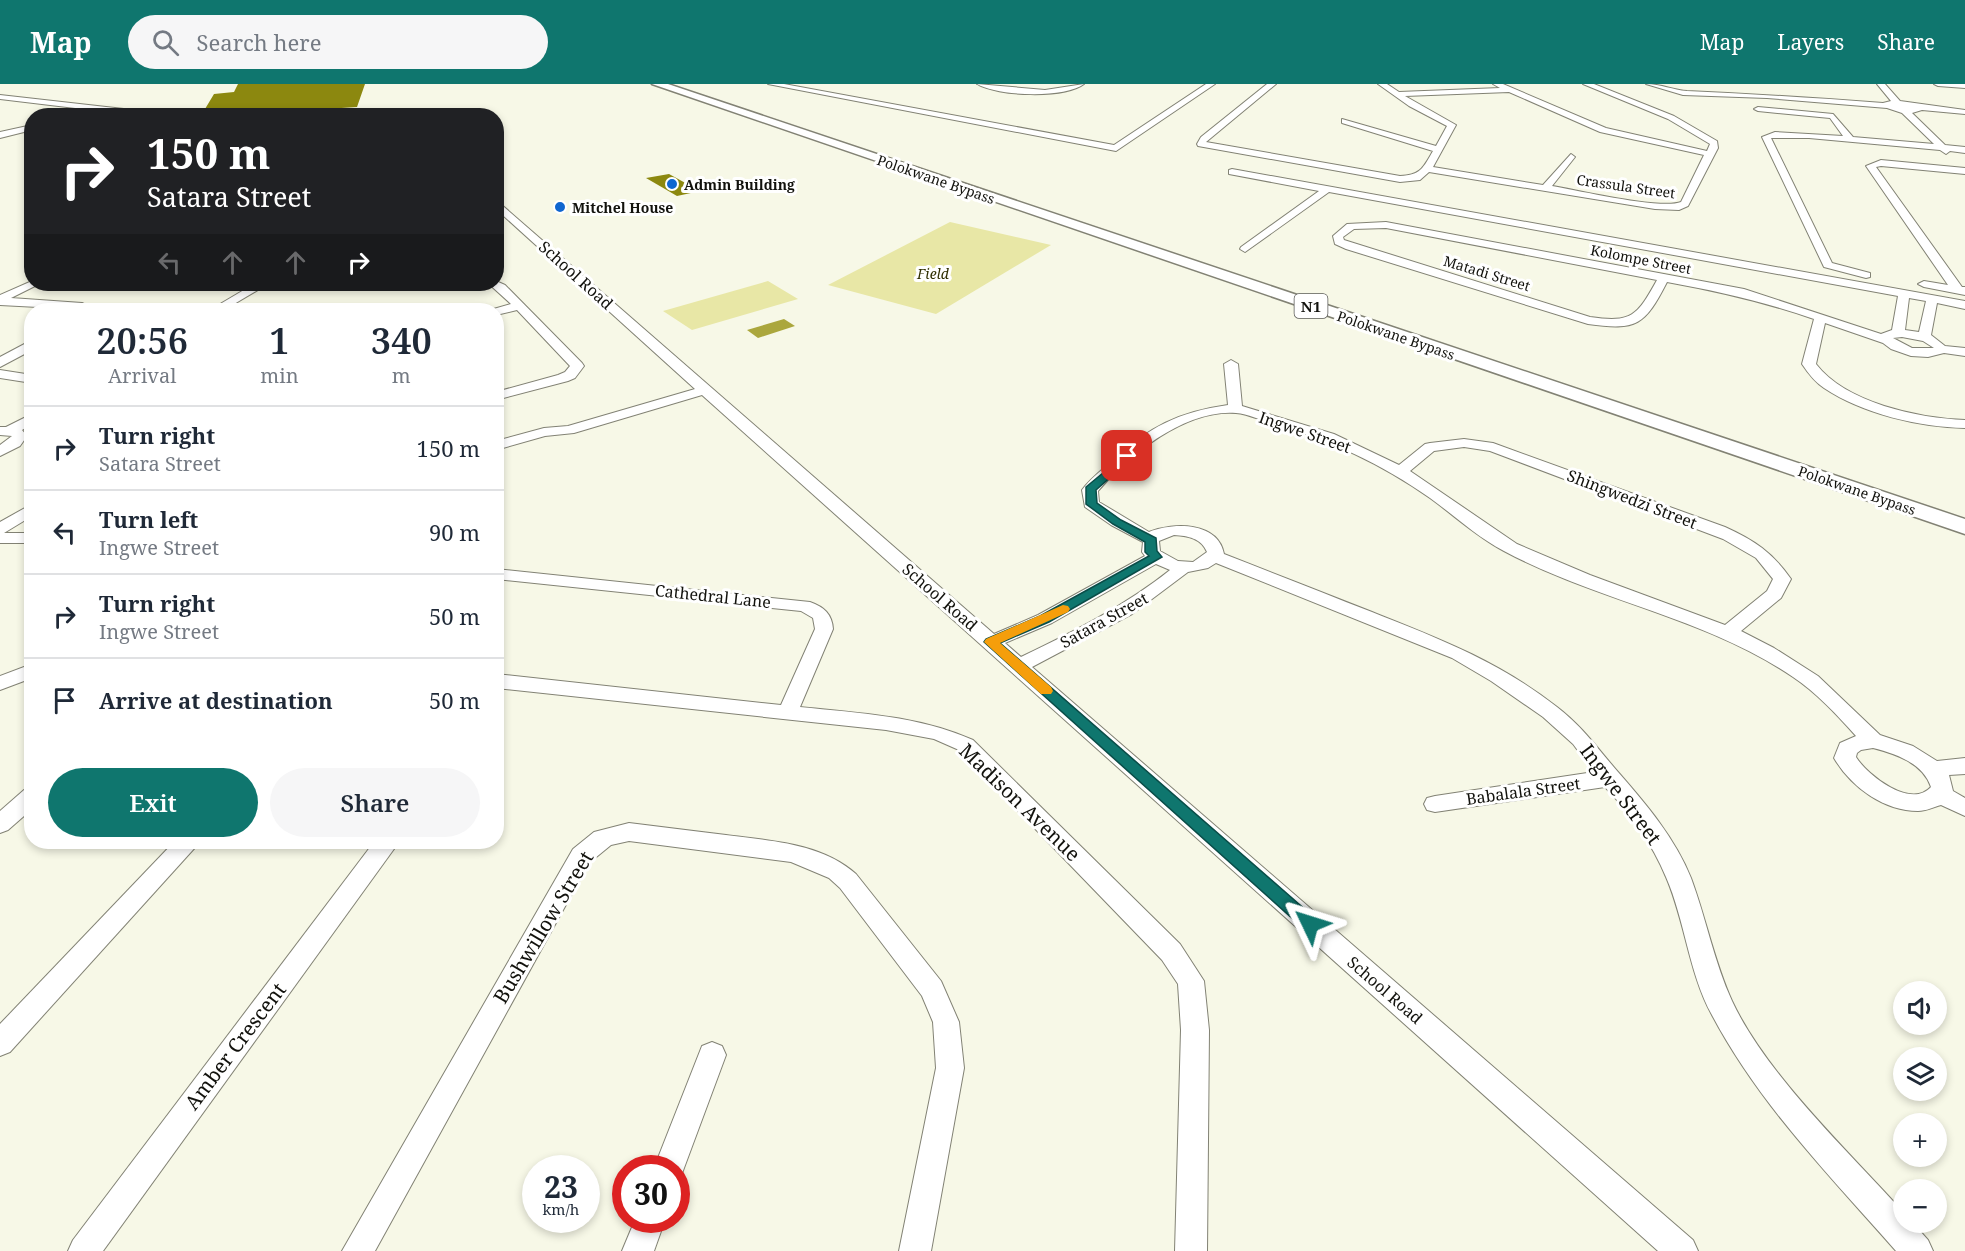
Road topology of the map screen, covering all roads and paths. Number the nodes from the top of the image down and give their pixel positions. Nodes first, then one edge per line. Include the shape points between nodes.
1 (772, 84) edge
2 (981, 84) edge
3 (1080, 84) edge
4 (1211, 84) edge
5 (1272, 84) edge
6 (1382, 84) edge
7 (1497, 84) edge
8 (1587, 84) edge
9 (1650, 84) edge
10 (1881, 84) edge
11 (1938, 84) edge
12 (1943, 84) edge
13 (664, 85) edge
14 (1961, 85) edge
15 (1508, 90) junction
16 (1397, 94) junction
17 (1955, 96) dead end
18 (0, 97) edge
19 (1897, 103) junction
20 (1886, 106) junction
21 (98, 108) edge
22 (1921, 108) junction
23 (1758, 109) dead end
24 (1905, 111) junction
25 (1965, 112) edge
26 (1345, 121) dead end
27 (24, 129) edge
28 (0, 135) edge
29 (1850, 139) junction
30 (1437, 149) junction
31 (1965, 150) edge
32 (1946, 152) junction
33 (1709, 154) junction
34 (1571, 157) dead end
35 (1427, 169) junction
36 (1962, 169) edge
37 (1232, 172) dead end
38 (1546, 187) junction
39 (1327, 189) junction
40 (504, 210) edge
41 (1386, 225) joint
42 (1245, 249) dead end
43 (1882, 277) dead end
44 (1663, 279) junction
45 (1914, 283) dead end
46 (24, 288) edge
47 (504, 290) edge
48 (250, 291) edge
49 (1961, 291) edge
50 (1904, 294) junction
51 (1932, 299) junction
52 (0, 300) edge
53 (35, 303) edge
54 (228, 303) edge
55 (1965, 305) edge
56 (519, 306) junction
57 (504, 309) edge
58 (1820, 318) junction
59 (1898, 333) junction
60 (1923, 337) junction
61 (1886, 340) junction
62 (24, 349) edge
63 (1941, 349) junction
64 (1965, 352) edge
65 (0, 363) edge
66 (1230, 364) dead end
67 (0, 374) edge
68 (24, 378) edge
69 (700, 386) junction
70 (504, 394) edge
71 (1235, 409) junction
72 (24, 422) edge
73 (1965, 424) edge
74 (5, 431) edge
75 (504, 444) edge
76 (5, 449) edge
77 (24, 449) edge
78 (1400, 471) junction
79 (24, 514) edge
80 (1965, 527) edge
81 (0, 530) edge
82 (0, 538) edge
83 (24, 538) edge
84 (1154, 549) junction
85 (1214, 556) junction
86 (1184, 567) junction
87 (504, 575) edge
88 (1728, 632) junction
89 (991, 642) junction
90 (1018, 666) junction
91 (24, 674) edge
92 (504, 682) edge
93 (0, 684) edge
94 (788, 712) junction
95 (1873, 741) junction
96 (1965, 766) edge
97 (1933, 769) junction
98 (1610, 778) junction
99 (1940, 794) junction
100 (24, 803) edge
101 (1436, 804) dead end
102 (1965, 808) edge
103 (0, 824) edge
104 (181, 849) edge
105 (382, 849) edge
106 (0, 1043) edge
107 (712, 1055) dead end
108 (674, 1155) edge
109 (645, 1233) edge
110 (84, 1251) edge
111 (358, 1251) edge
112 (638, 1251) edge
113 (915, 1251) edge
114 (1191, 1251) edge
115 (1682, 1251) edge
116 (1917, 1251) edge

1 - 4 street via 1116,148
2 - 3 street via 1036,92 1064,90
5 - 35 street via 1201,144 1400,179 1417,178
6 - 16 street
7 - 15 street
8 - 33 street via 1705,136 1714,143
9 - 20 street via 1683,93
10 - 19 street
11 - 12 street
12 - 14 street
12 - 17 street
13 - 80 highway, Polokwane Bypass / N1
15 - 16 street
15 - 33 street via 1603,130
16 - 30 street via 1452,125
18 - 21 street
19 - 20 street
19 - 22 street
20 - 24 street
22 - 24 street
22 - 25 street
23 - 29 street via 1833,116
24 - 32 street
26 - 30 street
27 - 28 street
29 - 32 street
29 - 43 street via 1766,137 1828,265
30 - 35 street
31 - 32 street
33 - 38 street, Crassula Street via 1685,204 1679,207
34 - 38 street
35 - 38 street, Crassula Street
36 - 49 street via 1881,163 1871,166
37 - 39 street
39 - 42 street
39 - 50 street
40 - 69 street, School Road
41 - 44 street, Kolompe Street
41 - 44 street, Matadi Street via 1351,226 1338,236 1339,242 1588,320 1623,323 1637,319 1645,313
44 - 58 street, Kolompe Street via 1743,293
45 - 49 street
46 - 52 street
47 - 56 street
48 - 54 street
50 - 51 street
50 - 59 street
51 - 55 street
51 - 60 street
52 - 53 street
56 - 57 street
56 - 70 street via 577,366 563,378
58 - 61 street, Kolompe Street
58 - 73 street via 1809,364 1827,384 1860,401 1909,416
59 - 60 street
59 - 61 street via 1887,335
60 - 63 street
61 - 63 street, Kolompe Street via 1914,352
62 - 65 street
63 - 64 street
66 - 71 street
67 - 68 street
69 - 75 street via 561,421 544,432
69 - 89 street, School Road
71 - 78 street, Ingwe Street via 1340,441
71 - 84 street, Ingwe Street via 1191,414 1158,430 1090,490 1091,504
72 - 74 street
74 - 76 street via 20,436
76 - 77 street
78 - 88 street, Ingwe Street via 1509,547 1581,579
78 - 88 street, Shingwedzi Street via 1430,447 1464,443 1493,447 1749,545 1771,560 1782,579 1774,594
79 - 81 street
82 - 83 street
84 - 85 street via 1156,535 1173,530 1194,531 1211,541
84 - 86 street via 1164,562
84 - 89 street, Satara Street via 1065,609
85 - 86 street via 1205,564
85 - 98 street, Ingwe Street via 1459,654 1550,712 1580,739
86 - 90 street, Satara Street via 1122,613
87 - 94 street, Cathedral Lane via 804,606 818,611 824,619 824,629
88 - 95 street, Ingwe Street via 1802,674
89 - 90 street, School Road
90 - 115 street, School Road
91 - 93 street
92 - 94 street, Madison Avenue
94 - 114 street, Madison Avenue via 939,733 966,745 1172,952 1191,981 1195,1030
95 - 97 street via 1906,751
95 - 99 street via 1860,742 1845,750 1845,758 1857,777 1901,799 1929,801
96 - 97 street
97 - 99 street via 1941,780
98 - 101 street, Babalala Street
98 - 116 street, Ingwe Street via 1653,831 1678,876 1720,1005 1750,1058 1809,1131
99 - 102 street
100 - 103 street
104 - 106 street
105 - 110 street, Amber Crescent
107 - 108 street
109 - 112 street
111 - 113 street, Bushwillow Street via 581,855 598,839 629,832 812,859 837,872 855,888 932,989 946,1022 950,1068

